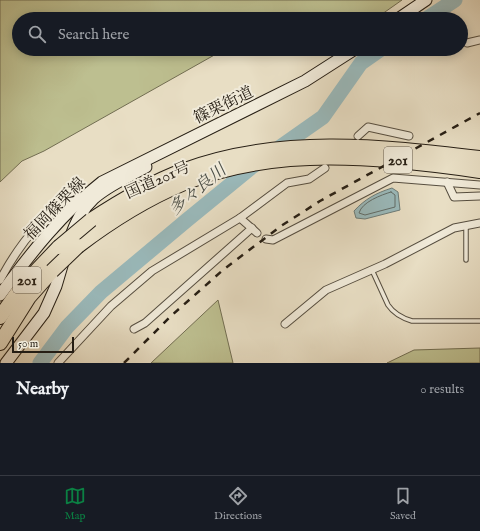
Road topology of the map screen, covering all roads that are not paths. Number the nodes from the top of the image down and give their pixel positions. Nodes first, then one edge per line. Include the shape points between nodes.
1 (426, 0) edge
2 (408, 12) edge
3 (480, 40) edge
4 (468, 43) edge
5 (344, 56) edge
6 (358, 136) dead end
7 (409, 136) dead end
8 (170, 148) junction
9 (480, 158) edge
10 (320, 163) junction
11 (480, 171) edge
12 (102, 182) joint
13 (447, 182) junction
14 (480, 185) edge
15 (480, 196) edge
16 (89, 197) junction
17 (240, 218) junction
18 (480, 223) edge
19 (466, 226) junction
20 (266, 239) dead end
21 (466, 260) dead end
22 (372, 270) junction
23 (0, 280) edge
24 (0, 295) edge
25 (0, 317) edge
26 (480, 321) edge
27 (285, 324) dead end
28 (134, 329) dead end
29 (0, 343) edge
30 (6, 363) edge
31 (58, 363) edge

1 - 2 main road
3 - 4 street
5 - 8 main road, 篠栗街道 via 305,81
6 - 7 street via 368,127
8 - 12 main road, 篠栗街道
8 - 16 main road, 福岡篠栗線 via 145,167
9 - 25 highway, 国道201号 / 201, bridge via 400,148 334,146 249,152 182,171 144,188 92,220 59,247 22,286
10 - 11 highway, 国道201号 / 201 via 398,160
10 - 17 street via 309,179 287,183
10 - 29 highway, 国道201号 / 201, bridge via 271,162 216,173 183,183 123,213 78,246 52,271 29,297
12 - 16 main road, 福岡篠栗線
13 - 14 street
13 - 15 street via 454,197
13 - 20 street via 393,178 273,240
16 - 23 street via 66,202 36,229 11,260
16 - 24 main road, 福岡篠栗線 via 50,232
16 - 30 main road, 福岡篠栗線 via 75,224 56,286 44,313
17 - 28 street via 254,230 145,323
17 - 31 street via 152,271 111,306
18 - 19 street
19 - 21 lane
19 - 22 street via 440,234
22 - 26 lane via 388,306 404,319
22 - 27 street via 326,290

